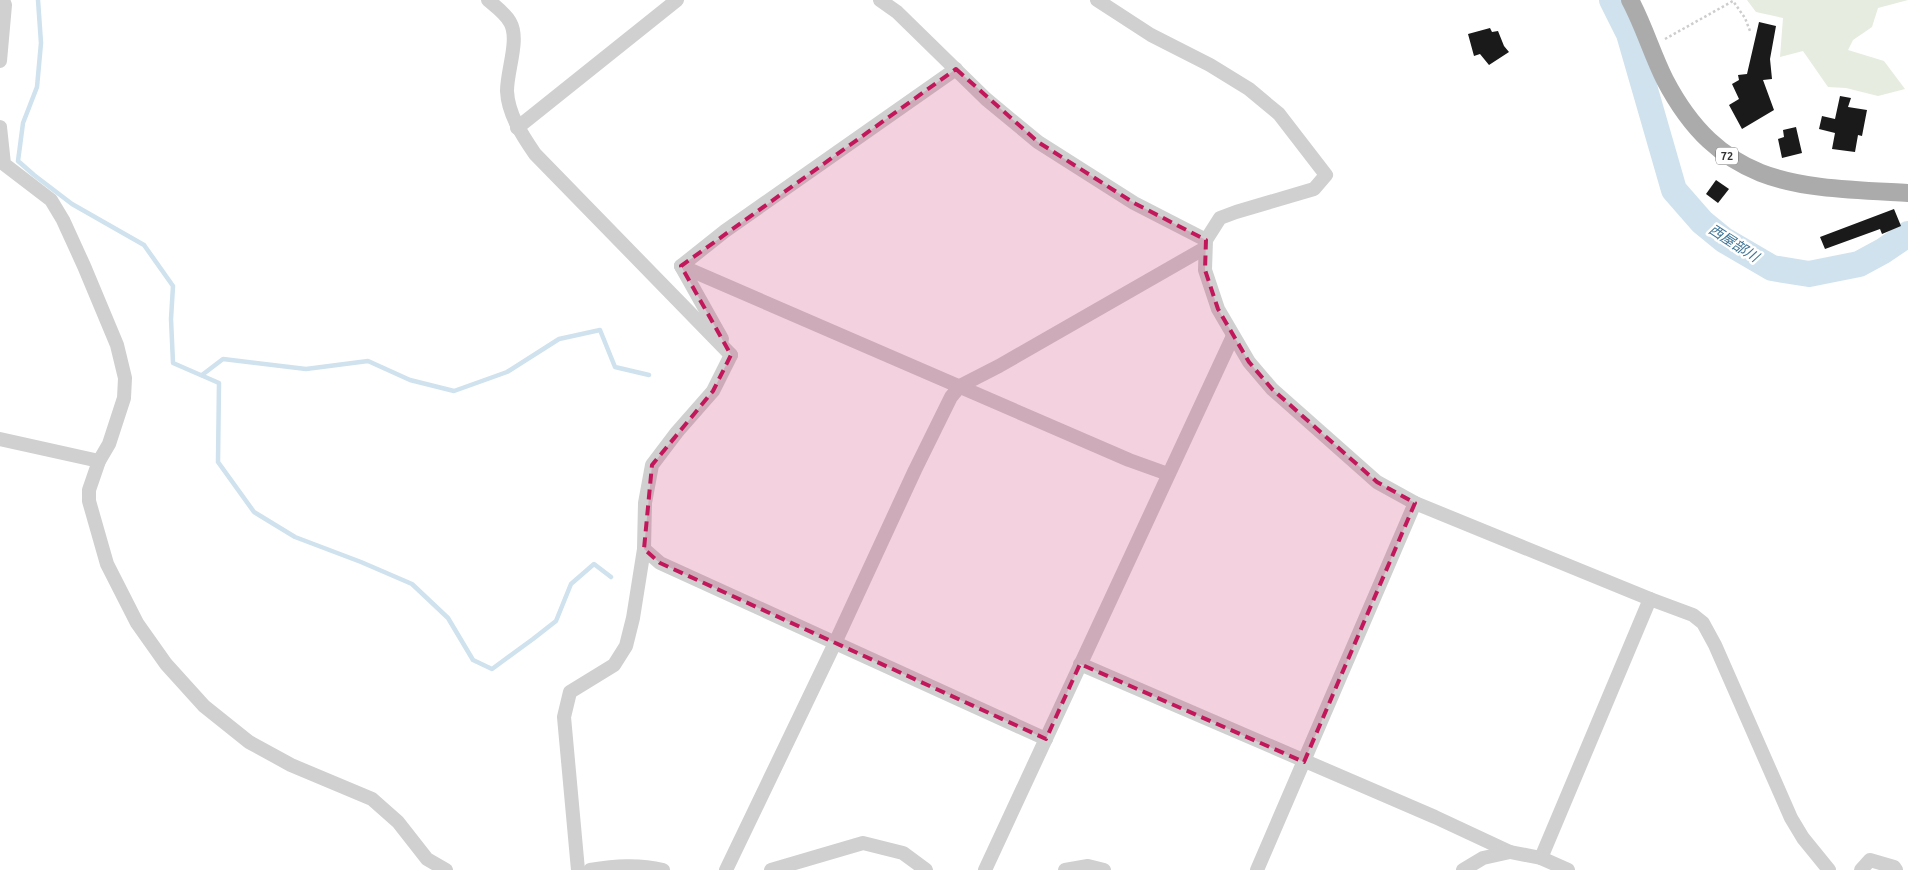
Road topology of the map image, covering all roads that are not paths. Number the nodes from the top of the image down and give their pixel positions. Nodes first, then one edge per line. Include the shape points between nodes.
1 (3, 0) edge
2 (488, 0) edge
3 (677, 0) edge
4 (880, 0) edge
5 (1097, 0) edge
6 (1630, 0) edge
7 (0, 61) edge
8 (956, 69) junction
9 (0, 127) edge
10 (517, 128) junction
11 (1908, 193) edge
12 (1205, 244) junction
13 (681, 266) junction
14 (1233, 336) junction
15 (731, 355) junction
16 (960, 386) junction
17 (0, 440) edge
18 (99, 461) junction
19 (1168, 474) junction
20 (1415, 503) junction
21 (644, 549) junction
22 (1650, 599) junction
23 (835, 643) junction
24 (1080, 664) junction
25 (1046, 740) junction
26 (1304, 762) junction
27 (1510, 852) junction
28 (1540, 858) junction
29 (446, 870) edge
30 (578, 870) edge
31 (590, 870) edge
32 (663, 870) edge
33 (726, 870) edge
34 (771, 870) edge
35 (926, 870) edge
36 (984, 870) edge
37 (1065, 870) edge
38 (1104, 870) edge
39 (1257, 870) edge
40 (1463, 870) edge
41 (1568, 870) edge
42 (1829, 870) edge
43 (1861, 870) edge
44 (1896, 870) edge

1 - 7 street
2 - 10 street via 510,21 515,35 507,92
3 - 10 street
4 - 8 street via 897,12
5 - 12 street via 1152,36 1249,89 1279,114 1326,175 1314,190 1220,218
6 - 11 main road, 72 via 1684,113 1727,156 1755,172 1807,186
8 - 12 street via 1038,142
8 - 13 street via 733,225
9 - 18 street via 4,164 51,200 84,266 117,345 125,378 124,398
10 - 15 street via 535,154
12 - 14 street via 1204,270 1218,309
12 - 16 street
13 - 15 street
13 - 16 street
14 - 19 street
14 - 20 street via 1272,389 1377,482
15 - 21 street via 713,391 652,466 645,503
16 - 19 street
16 - 23 street via 951,397 914,470
17 - 18 street
18 - 29 street via 89,490 89,501 107,564 137,623 166,664 204,706 249,742 291,765 372,799 398,822 426,859
19 - 24 street
20 - 22 street
20 - 26 street
21 - 23 street via 660,562
21 - 30 street via 626,646 614,665 570,692 564,717
22 - 28 street
22 - 42 street via 1693,615 1703,623 1791,818
23 - 25 street
23 - 33 street
24 - 25 street
24 - 26 street
25 - 36 street
26 - 27 street
26 - 39 street
27 - 28 street
27 - 40 street via 1483,858
28 - 41 street
31 - 32 street via 645,866
34 - 35 street via 863,843 903,854
37 - 38 street via 1088,866
43 - 44 street via 1870,860

